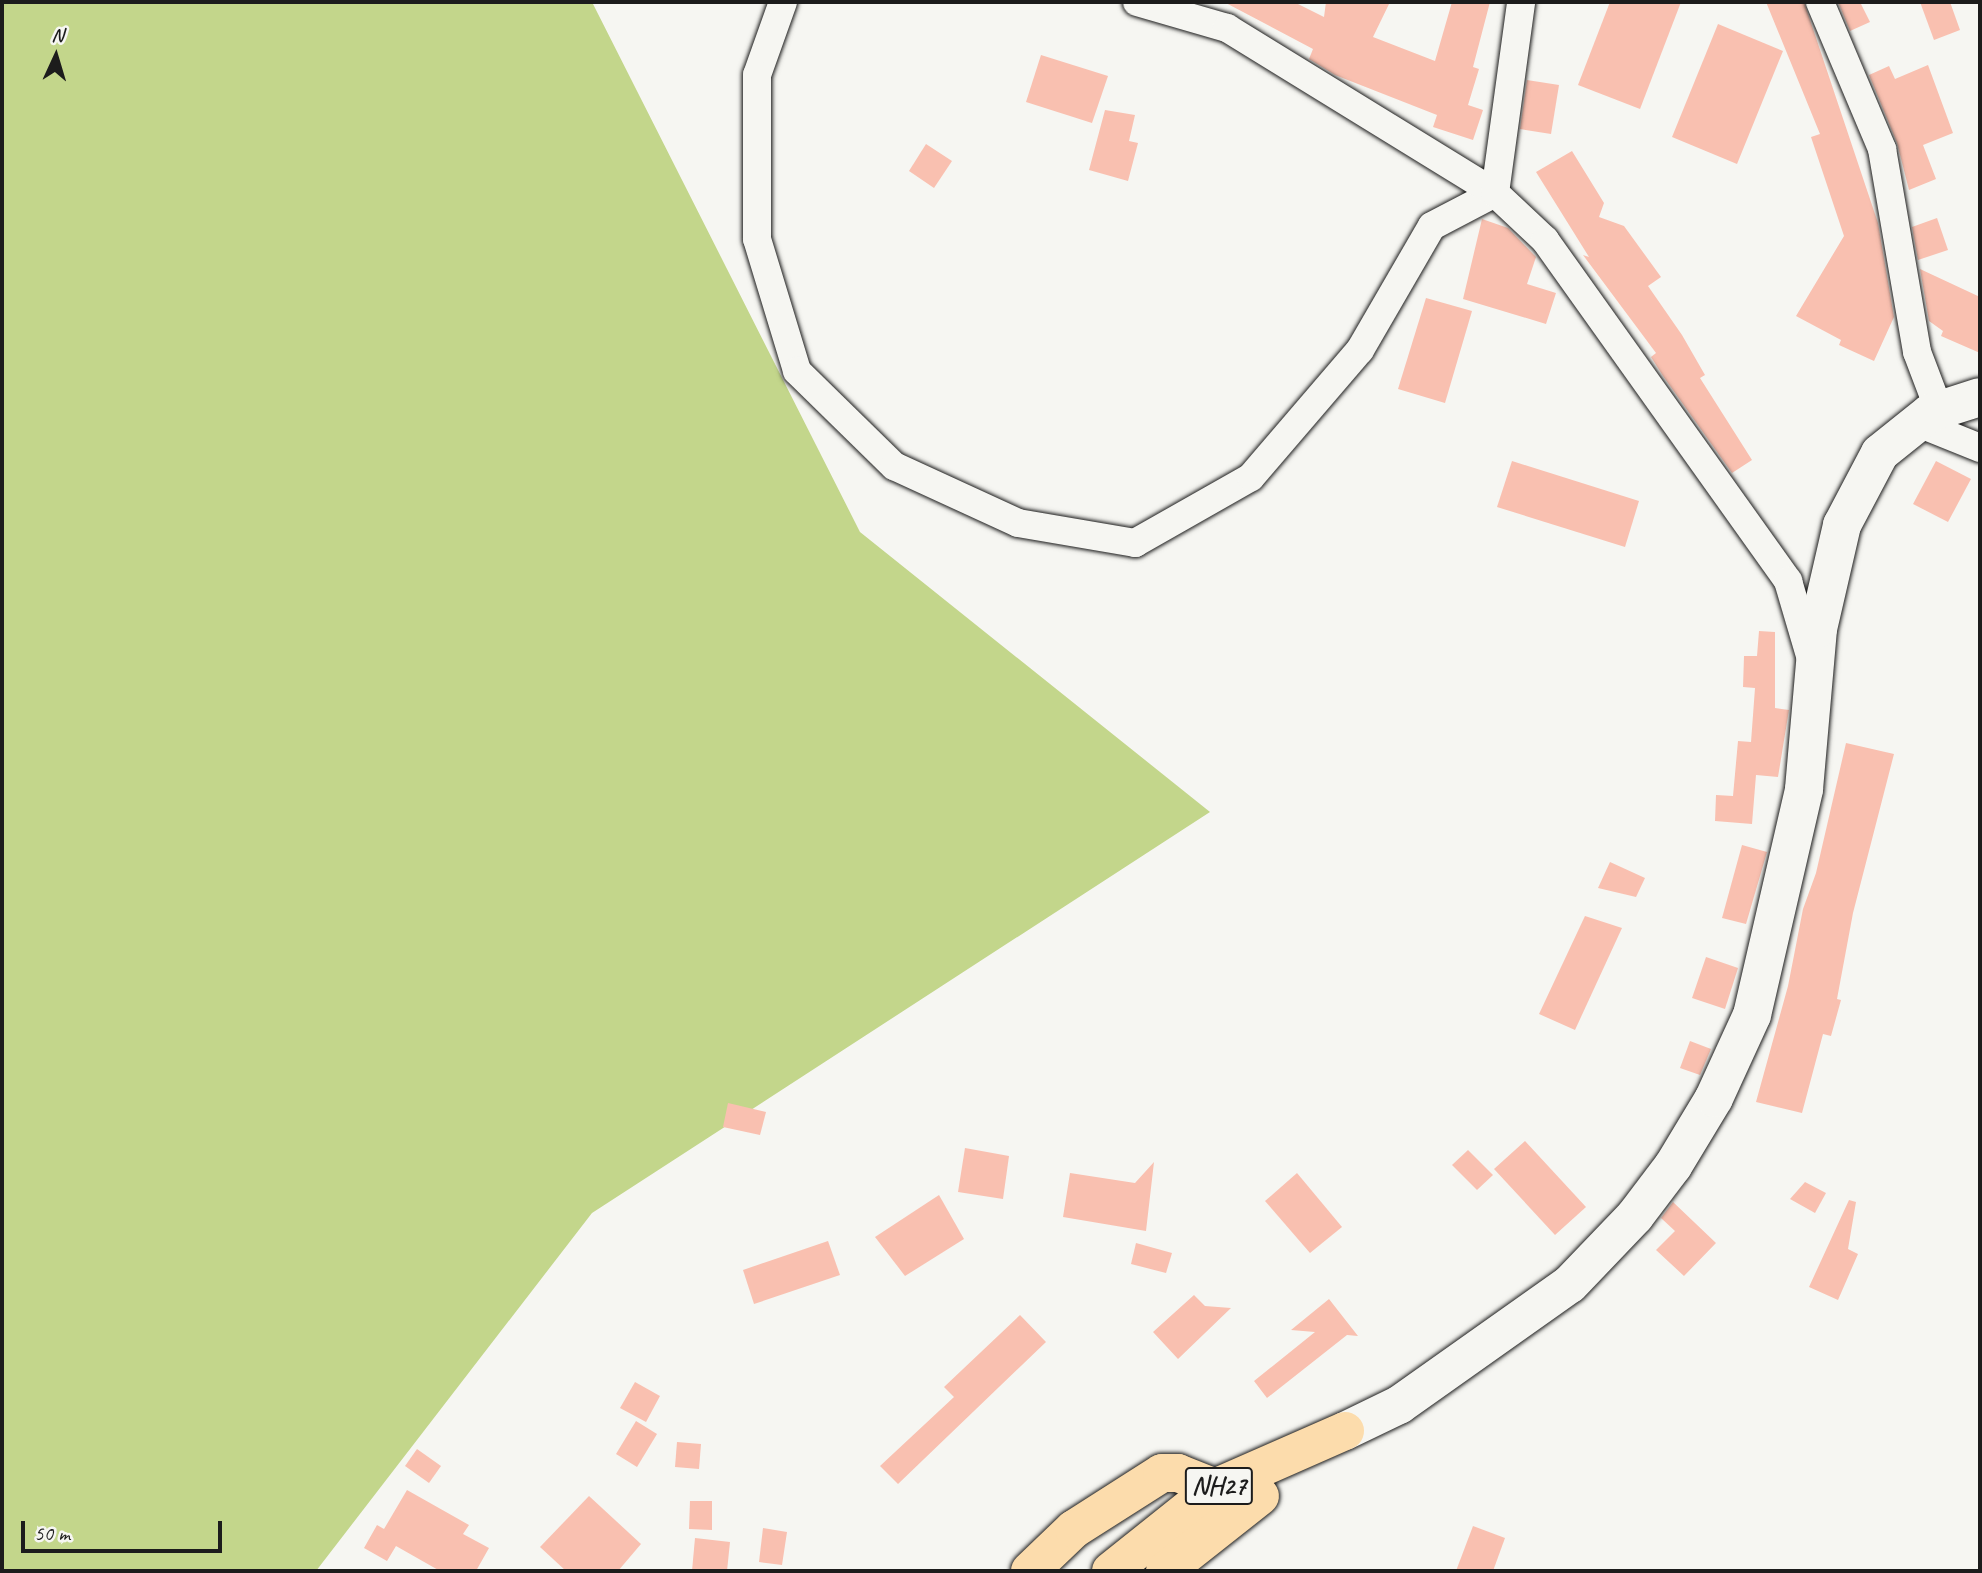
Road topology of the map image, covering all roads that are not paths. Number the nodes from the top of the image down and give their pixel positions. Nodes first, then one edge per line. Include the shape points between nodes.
1 (783, 2) edge
2 (1137, 2) edge
3 (1521, 2) edge
4 (1820, 2) edge
5 (1495, 193) junction
6 (1980, 397) edge
7 (1929, 416) junction
8 (1980, 448) edge
9 (1813, 664) junction
10 (1345, 1431) joint
11 (1227, 1500) junction
12 (1030, 1571) edge
13 (1111, 1571) edge
14 (1165, 1571) edge

1 - 5 street via 757,75 757,239 797,371 894,466 1018,523 1135,543 1251,477 1360,350 1432,226
2 - 5 street via 1227,28
3 - 5 street
4 - 7 street via 1882,149
5 - 9 street via 1545,240 1788,581
6 - 7 main road
7 - 8 street
7 - 9 main road via 1880,453 1842,525
9 - 10 main road via 1804,789 1752,1015 1714,1098 1673,1166 1635,1216 1570,1284 1399,1405
10 - 11 highway, NH27
11 - 12 highway, NH27 via 1178,1473 1163,1473 1074,1528
11 - 13 highway, NH27
11 - 14 highway, NH27

